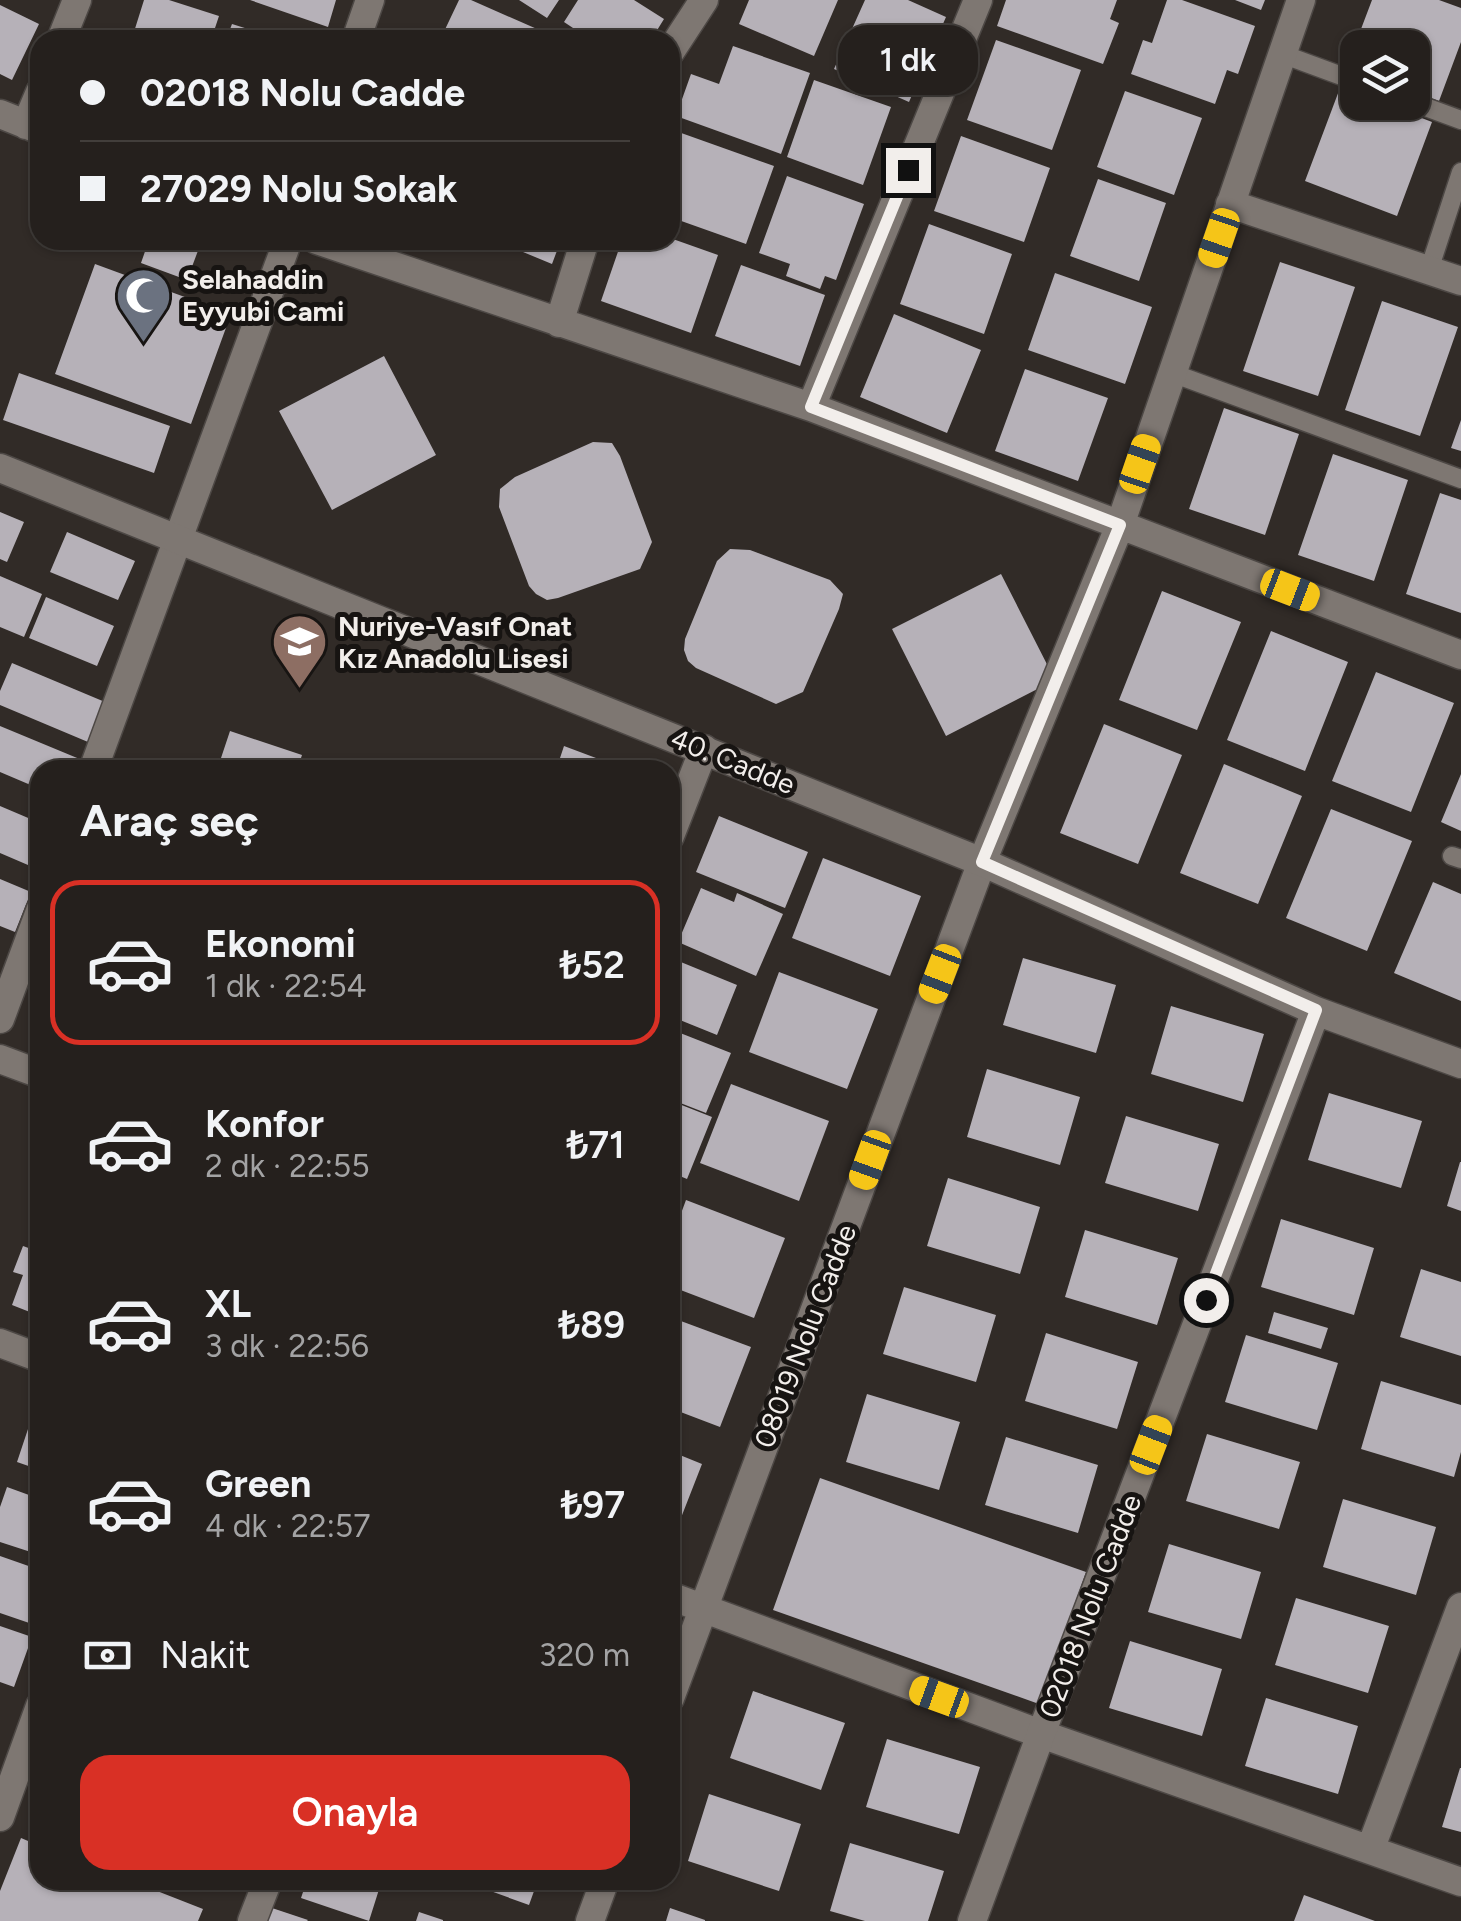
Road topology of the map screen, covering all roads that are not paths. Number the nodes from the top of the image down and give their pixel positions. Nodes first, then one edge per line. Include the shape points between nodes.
1 (78, 0) edge
2 (370, 0) edge
3 (704, 0) edge
4 (978, 0) edge
5 (1301, 0) edge
6 (65, 30) edge
7 (360, 30) edge
8 (680, 37) edge
9 (1282, 54) junction
10 (1340, 75) edge
11 (1430, 109) edge
12 (1461, 120) edge
13 (1461, 172) edge
14 (1230, 204) junction
15 (284, 250) edge
16 (347, 250) edge
17 (582, 250) edge
18 (1428, 270) junction
19 (1461, 281) edge
20 (559, 322) junction
21 (1172, 374) junction
22 (811, 407) junction
23 (0, 468) edge
24 (1461, 479) edge
25 (1120, 525) junction
26 (179, 538) junction
27 (1461, 655) edge
28 (704, 750) junction
29 (96, 760) edge
30 (680, 811) edge
31 (982, 862) junction
32 (30, 938) edge
33 (1316, 1010) junction
34 (0, 1018) edge
35 (0, 1059) edge
36 (1461, 1064) edge
37 (30, 1070) edge
38 (0, 1343) edge
39 (30, 1354) edge
40 (680, 1600) edge
41 (1461, 1607) edge
42 (702, 1609) junction
43 (680, 1670) edge
44 (30, 1734) edge
45 (1041, 1734) junction
46 (0, 1817) edge
47 (1370, 1850) junction
48 (1461, 1882) edge
49 (264, 1890) edge
50 (601, 1890) edge
51 (252, 1921) edge
52 (590, 1921) edge
53 (972, 1921) edge

1 - 6 street
2 - 7 street
3 - 8 street
4 - 22 street
5 - 9 street, 08019 Nolu Cadde
9 - 10 lane
9 - 14 street, 08019 Nolu Cadde
11 - 12 lane
13 - 18 lane
14 - 18 street
14 - 21 street, 08019 Nolu Cadde
15 - 26 street
16 - 20 street
17 - 20 street
18 - 19 street
20 - 22 street
21 - 24 lane
21 - 25 street, 08019 Nolu Cadde
22 - 25 street
23 - 26 street, 40. Cadde
25 - 27 street
25 - 31 street, 08019 Nolu Cadde
26 - 28 street, 40. Cadde
26 - 29 street
28 - 30 street
28 - 31 street, 40. Cadde
31 - 33 street, 40. Cadde
31 - 42 street, 08019 Nolu Cadde
32 - 34 street
33 - 36 street, 40. Cadde
33 - 45 street, 02018 Nolu Cadde
35 - 37 street
38 - 39 street
40 - 42 street
41 - 47 street
42 - 43 street, 08019 Nolu Cadde
42 - 45 street
44 - 46 street
45 - 47 street
45 - 53 street, 02018 Nolu Cadde
47 - 48 street
49 - 51 street
50 - 52 street

